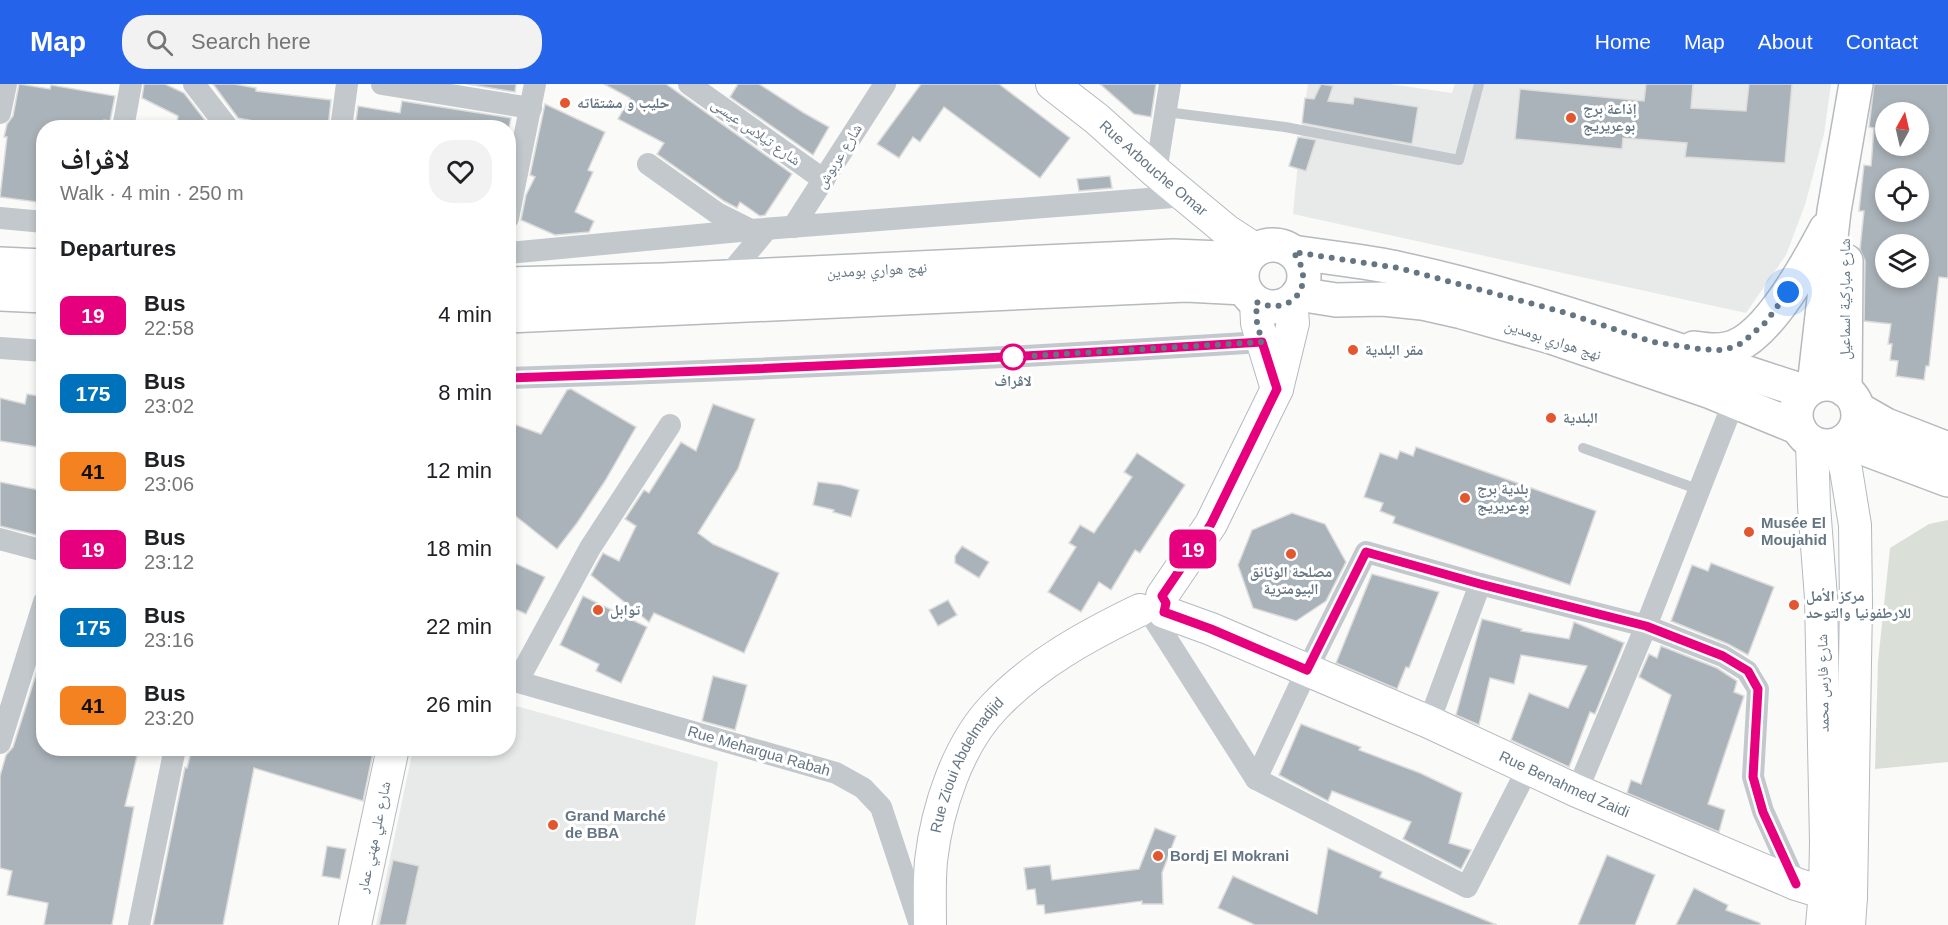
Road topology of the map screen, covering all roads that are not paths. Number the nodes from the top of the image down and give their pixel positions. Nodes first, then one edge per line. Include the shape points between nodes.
1 (6, 84) edge
2 (131, 84) edge
3 (194, 84) edge
4 (347, 84) edge
5 (535, 84) edge
6 (689, 84) edge
7 (885, 84) edge
8 (1052, 84) edge
9 (1170, 84) edge
10 (1479, 84) edge
11 (1856, 84) edge
12 (393, 85) edge
13 (531, 108) junction
14 (1166, 112) junction
15 (0, 113) edge
16 (124, 120) edge
17 (222, 120) edge
18 (342, 120) edge
19 (648, 164) dead end
20 (1155, 172) junction
21 (516, 180) edge
22 (824, 180) junction
23 (1186, 196) junction
24 (1834, 211) junction
25 (0, 218) edge
26 (36, 221) edge
27 (793, 227) junction
28 (759, 230) junction
29 (516, 252) edge
30 (1293, 252) junction
31 (0, 264) edge
32 (36, 266) edge
33 (1251, 275) junction
34 (728, 277) junction
35 (516, 284) edge
36 (0, 294) edge
37 (36, 296) edge
38 (1295, 298) junction
39 (516, 316) edge
40 (1262, 342) junction
41 (1653, 342) junction
42 (0, 348) edge
43 (36, 350) edge
44 (516, 378) edge
45 (1277, 389) junction
46 (1830, 394) junction
47 (1734, 402) junction
48 (670, 425) dead end
49 (1823, 439) junction
50 (1583, 448) dead end
51 (1948, 449) edge
52 (1948, 480) edge
53 (1700, 490) junction
54 (0, 539) edge
55 (36, 549) edge
56 (1480, 584) junction
57 (1155, 609) junction
58 (36, 620) edge
59 (1646, 626) junction
60 (1307, 670) junction
61 (516, 676) edge
62 (10, 678) edge
63 (516, 682) edge
64 (1430, 722) junction
65 (0, 742) edge
66 (173, 756) edge
67 (391, 756) edge
68 (1528, 768) junction
69 (1256, 780) junction
70 (1575, 796) junction
71 (1796, 884) junction
72 (1842, 905) edge
73 (139, 925) edge
74 (356, 925) edge
75 (920, 925) edge
76 (930, 925) edge
77 (1822, 925) edge

1 - 15 street
2 - 16 street
3 - 17 street
4 - 18 street
5 - 13 street
6 - 22 street, شارع تيلاس عيسى
7 - 22 street, شارع عربوش
8 - 20 street, Rue Arbouche Omar
9 - 14 street
10 - 14 lane via 1459,160 1285,127
11 - 24 main road
12 - 13 street
13 - 21 street
14 - 20 street
19 - 28 street via 717,213
20 - 23 street, Rue Arbouche Omar
22 - 27 street, شارع عربوش
23 - 27 street
23 - 33 street, Rue Arbouche Omar via 1227,231
24 - 41 main road via 1781,303 1750,337 1722,350
24 - 46 main road, شارع مباركية اسماعيل via 1847,237
25 - 26 street
27 - 28 street
28 - 29 street
28 - 34 street
30 - 33 main road via 1271,245
30 - 38 main road via 1304,277
30 - 41 main road, نهج هواري بومدين via 1399,268 1563,312
31 - 32 main road
33 - 34 main road, نهج هواري بومدين via 1173,256
33 - 38 main road via 1274,307
33 - 39 main road, نهج هواري بومدين via 1174,286
33 - 40 street
34 - 35 main road, نهج هواري بومدين
36 - 37 main road
38 - 45 street
38 - 47 main road, نهج هواري بومدين via 1383,299 1462,312 1551,337
40 - 44 street via 699,372
40 - 45 street
41 - 46 main road, نهج هواري بومدين
42 - 43 street
45 - 57 street via 1211,524
46 - 49 main road via 1856,427
46 - 49 main road via 1800,400 1796,409 1796,419
46 - 51 main road, نهج هواري بومدين via 1886,425
47 - 49 main road, نهج هواري بومدين
47 - 53 street
48 - 61 street via 590,548
49 - 52 main road, نهج هواري بومدين
49 - 72 street, شارع فارس محمد via 1814,506 1821,598 1826,831
50 - 53 lane
53 - 59 street
54 - 55 street
56 - 59 street
56 - 60 street via 1366,552
56 - 64 street
57 - 60 street, Rue Benahmed Zaidi
57 - 69 street
57 - 76 street, Rue Zioui Abdelmadjid via 1074,644 993,707 960,759 946,792 931,862
58 - 62 street
59 - 70 street
59 - 71 street via 1729,659 1748,671 1754,680 1758,689 1753,777 1763,812
60 - 64 street, Rue Benahmed Zaidi
60 - 69 street
62 - 65 street
63 - 75 street, Rue Mehargua Rabah via 836,773 863,788 881,807
64 - 68 street, Rue Benahmed Zaidi
66 - 73 street
67 - 74 street, شارع علي مهني عمار
68 - 69 street via 1467,887
68 - 70 street, Rue Benahmed Zaidi
70 - 71 street, Rue Benahmed Zaidi
71 - 72 street, Rue Benahmed Zaidi
72 - 77 street, شارع فارس محمد

